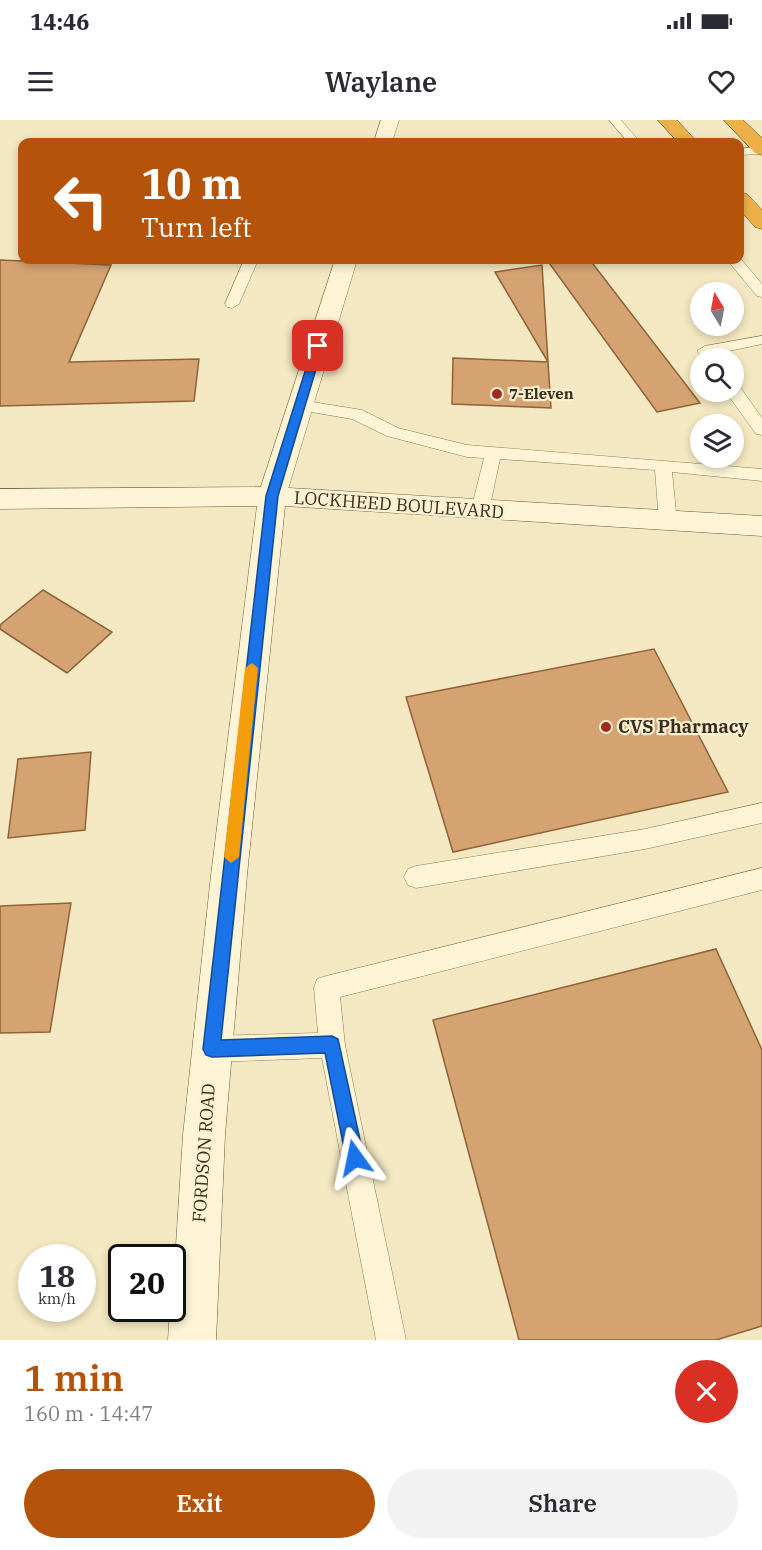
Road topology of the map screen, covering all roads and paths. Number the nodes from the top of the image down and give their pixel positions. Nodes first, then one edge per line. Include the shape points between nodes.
1 (390, 120) edge
2 (615, 120) edge
3 (667, 120) edge
4 (733, 120) edge
5 (384, 138) edge
6 (631, 138) edge
7 (684, 138) edge
8 (762, 149) edge
9 (744, 151) edge
10 (744, 203) edge
11 (762, 223) edge
12 (249, 264) edge
13 (345, 264) edge
14 (738, 264) edge
15 (762, 292) edge
16 (231, 304) dead end
17 (762, 340) edge
18 (721, 348) edge
19 (742, 402) edge
20 (300, 405) junction
21 (762, 430) edge
22 (493, 453) junction
23 (663, 465) junction
24 (762, 475) edge
25 (272, 496) junction
26 (0, 500) edge
27 (480, 510) junction
28 (668, 521) junction
29 (762, 526) edge
30 (762, 813) edge
31 (416, 878) dead end
32 (762, 879) edge
33 (332, 1045) junction
34 (212, 1049) junction
35 (192, 1340) edge
36 (391, 1340) edge

1 - 5 street
2 - 6 lane
3 - 7 highway
4 - 8 highway
8 - 9 lane
10 - 11 highway
12 - 16 lane
13 - 20 street, FORDSON ROAD
14 - 15 lane
17 - 18 lane
19 - 21 lane
20 - 22 lane via 356,414 393,432 467,451
20 - 25 street, FORDSON ROAD
22 - 23 lane
22 - 27 lane
23 - 24 lane
23 - 28 lane
25 - 26 street, LOCKHEED BOULEVARD
25 - 27 street, LOCKHEED BOULEVARD
25 - 34 street, FORDSON ROAD
27 - 28 street, LOCKHEED BOULEVARD
28 - 29 street, LOCKHEED BOULEVARD
30 - 31 lane via 645,839
32 - 33 lane via 326,988
33 - 34 lane
33 - 36 lane
34 - 35 street, FORDSON ROAD

